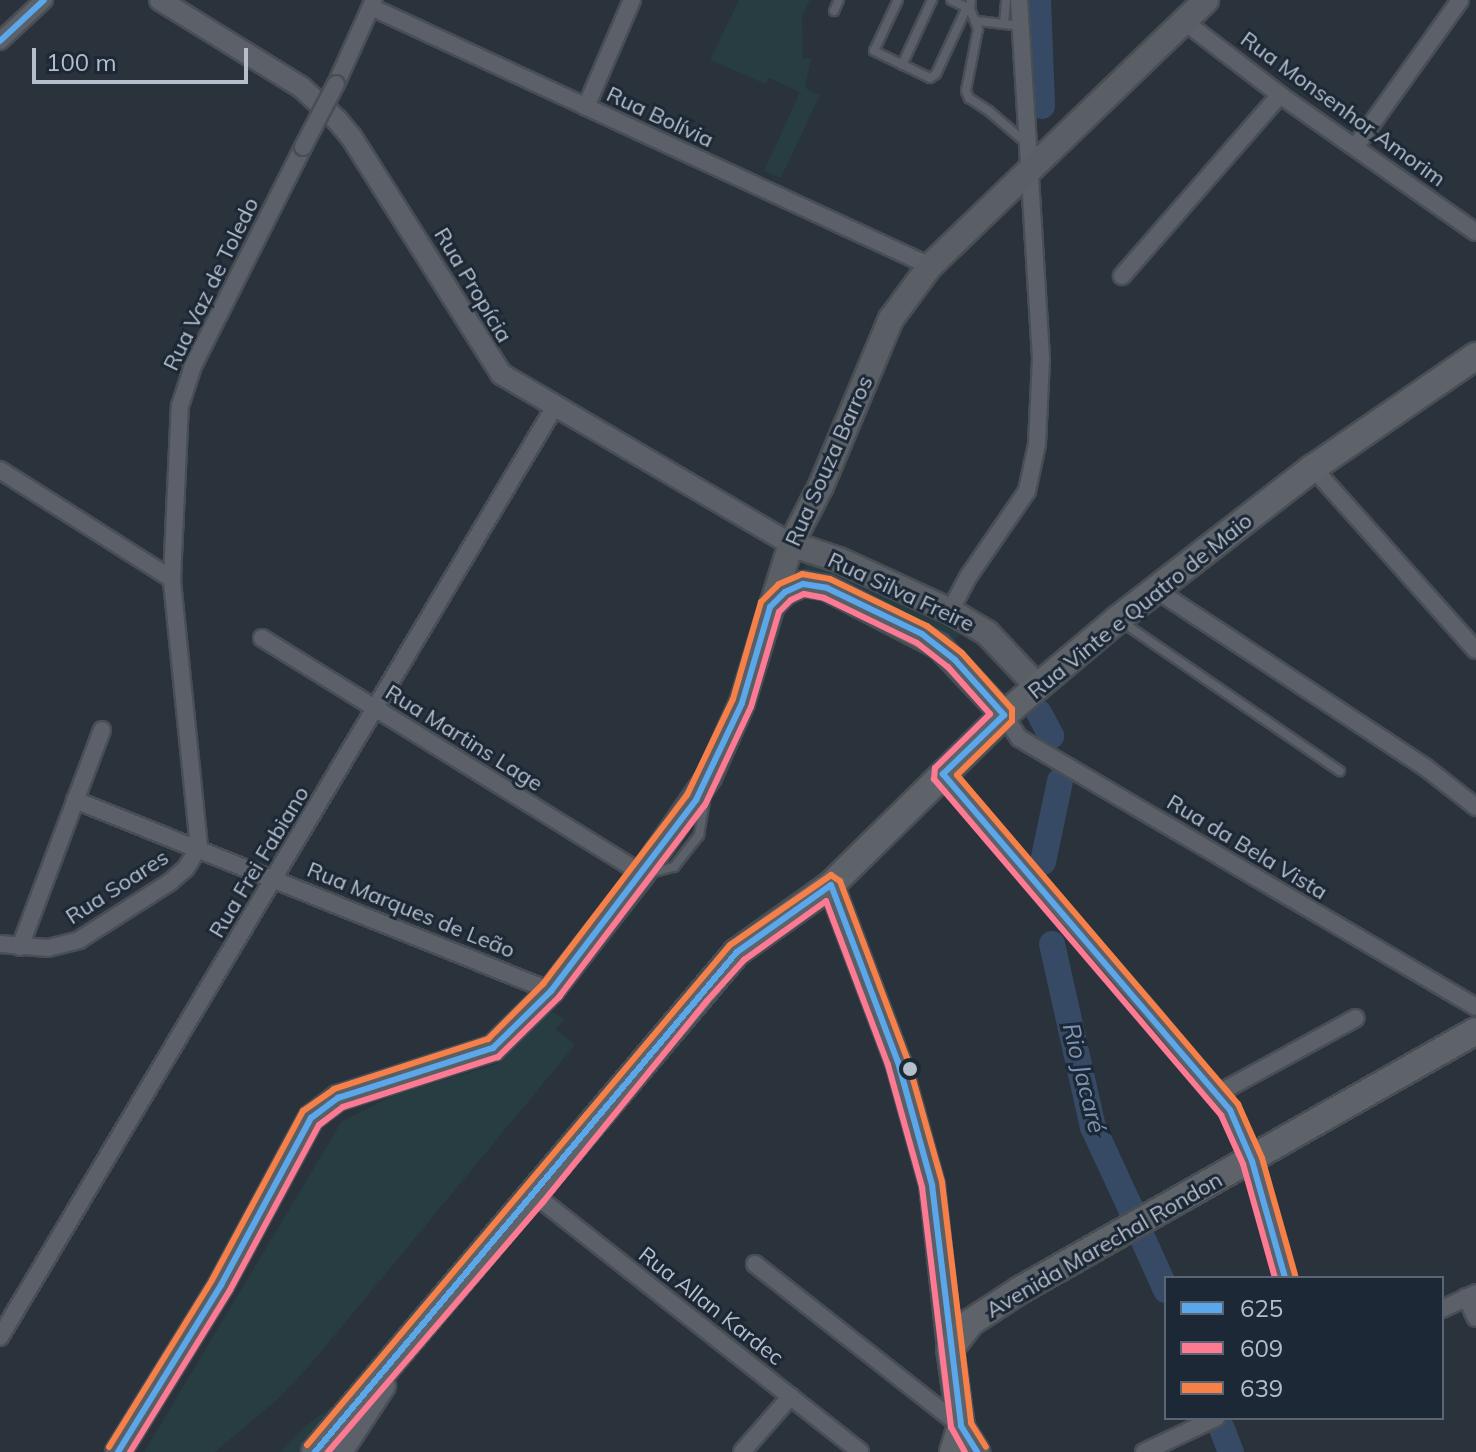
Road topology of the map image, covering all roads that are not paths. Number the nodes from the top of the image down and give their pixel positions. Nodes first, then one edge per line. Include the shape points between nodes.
1 (44, 0) edge
2 (160, 0) edge
3 (632, 0) edge
4 (839, 0) edge
5 (898, 0) edge
6 (932, 0) edge
7 (951, 0) edge
8 (1006, 0) edge
9 (1019, 0) edge
10 (1206, 0) edge
11 (1460, 0) edge
12 (373, 4) edge
13 (970, 5) edge
14 (834, 11) dead end
15 (978, 21) junction
16 (1185, 22) junction
17 (1012, 25) junction
18 (0, 41) edge
19 (902, 65) junction
20 (1280, 95) junction
21 (586, 107) junction
22 (1028, 146) junction
23 (1356, 146) junction
24 (1029, 174) junction
25 (1476, 232) edge
26 (930, 266) junction
27 (1122, 276) dead end
28 (1476, 356) edge
29 (554, 408) junction
30 (1313, 468) junction
31 (0, 470) edge
32 (783, 540) junction
33 (172, 579) junction
34 (1155, 589) junction
35 (770, 607) junction
36 (950, 611) junction
37 (1118, 619) junction
38 (262, 638) dead end
39 (1476, 650) edge
40 (1037, 686) junction
41 (375, 709) junction
42 (1004, 715) junction
43 (102, 730) dead end
44 (1340, 771) dead end
45 (943, 774) junction
46 (75, 800) junction
47 (1476, 807) edge
48 (199, 847) junction
49 (642, 874) junction
50 (276, 878) junction
51 (831, 885) junction
52 (0, 944) edge
53 (20, 947) junction
54 (551, 991) junction
55 (1476, 1007) edge
56 (1356, 1018) dead end
57 (1476, 1031) edge
58 (1217, 1094) junction
59 (1252, 1161) junction
60 (535, 1195) junction
61 (755, 1264) dead end
62 (1284, 1276) edge
63 (1471, 1295) edge
64 (1444, 1308) edge
65 (432, 1317) junction
66 (1476, 1318) edge
67 (0, 1337) edge
68 (950, 1349) junction
69 (791, 1396) junction
70 (1212, 1420) edge
71 (961, 1426) junction
72 (118, 1452) edge
73 (315, 1452) edge
74 (342, 1452) edge
75 (742, 1452) edge
76 (860, 1452) edge
77 (953, 1452) edge
78 (977, 1452) edge
79 (1144, 1452) edge

1 - 18 street
2 - 29 street, Rua Propícia via 301,87 337,120 485,353 501,374
3 - 21 street
4 - 14 lane
5 - 19 lane via 873,47 876,54
6 - 19 lane
7 - 13 lane
8 - 17 lane
9 - 17 street
10 - 16 main road, Rua Souza Barros
11 - 23 street
12 - 21 street, Rua Bolívia
12 - 33 street, Rua Vaz de Toledo, bridge via 192,368 180,406
13 - 15 lane
13 - 19 lane via 934,77
15 - 17 lane
15 - 22 lane via 966,91
16 - 20 street, Rua Monsenhor Amorim
16 - 24 main road, Rua Souza Barros
17 - 22 street
20 - 23 street, Rua Monsenhor Amorim
20 - 27 street
21 - 26 street, Rua Bolívia
22 - 24 street
23 - 25 street, Rua Monsenhor Amorim
24 - 26 main road, Rua Souza Barros
24 - 36 street via 1041,371 1035,455 1027,491
26 - 32 main road, Rua Souza Barros via 891,319 821,486
28 - 30 main road, Rua Vinte e Quatro de Maio
29 - 32 street, Rua Propícia
29 - 41 street, Rua Frei Fabiano
30 - 34 main road, Rua Vinte e Quatro de Maio
30 - 39 street
31 - 33 street
32 - 35 main road, Rua Souza Barros via 783,568
32 - 36 main road, Rua Silva Freire
33 - 48 street, Rua Vaz de Toledo
34 - 37 main road, Rua Vinte e Quatro de Maio
34 - 47 street
35 - 42 main road, Rua Silva Freire via 803,584 827,588 939,646
35 - 49 main road, Rua Souza Barros via 742,703 709,777
36 - 40 main road, Rua Silva Freire via 987,633
37 - 40 main road, Rua Vinte e Quatro de Maio
37 - 44 lane
38 - 41 street, Rua Martins Lage
40 - 42 main road, Rua Vinte e Quatro de Maio
41 - 49 street, Rua Martins Lage
41 - 50 street, Rua Frei Fabiano
42 - 45 main road, Rua Vinte e Quatro de Maio
42 - 55 street, Rua da Bela Vista via 1019,738
43 - 46 street
45 - 51 main road, Rua Vinte e Quatro de Maio
45 - 58 street
46 - 48 street, Rua Marques de Leão
46 - 53 street
48 - 50 street, Rua Marques de Leão
48 - 53 street, Rua Soares via 170,882 98,929 62,947
49 - 54 main road, Rua Souza Barros
50 - 54 street, Rua Marques de Leão
50 - 67 street, Rua Frei Fabiano
51 - 60 main road, Rua Vinte e Quatro de Maio via 737,952
51 - 68 main road via 898,1062 932,1185
52 - 53 street, Rua Soares
54 - 72 main road, Rua Souza Barros via 493,1048 338,1098 311,1118 221,1285
56 - 58 street
57 - 59 main road, Avenida Marechal Rondon
58 - 59 street via 1241,1131
59 - 62 street
59 - 68 main road, Avenida Marechal Rondon via 983,1313
60 - 65 main road, Rua Vinte e Quatro de Maio
60 - 69 street, Rua Allan Kardec
61 - 71 street
63 - 64 street
63 - 66 street
65 - 73 main road, Rua Vinte e Quatro de Maio
65 - 74 street
68 - 71 main road
69 - 75 street
69 - 76 street, Rua Allan Kardec
70 - 79 street
71 - 77 main road
71 - 78 main road

